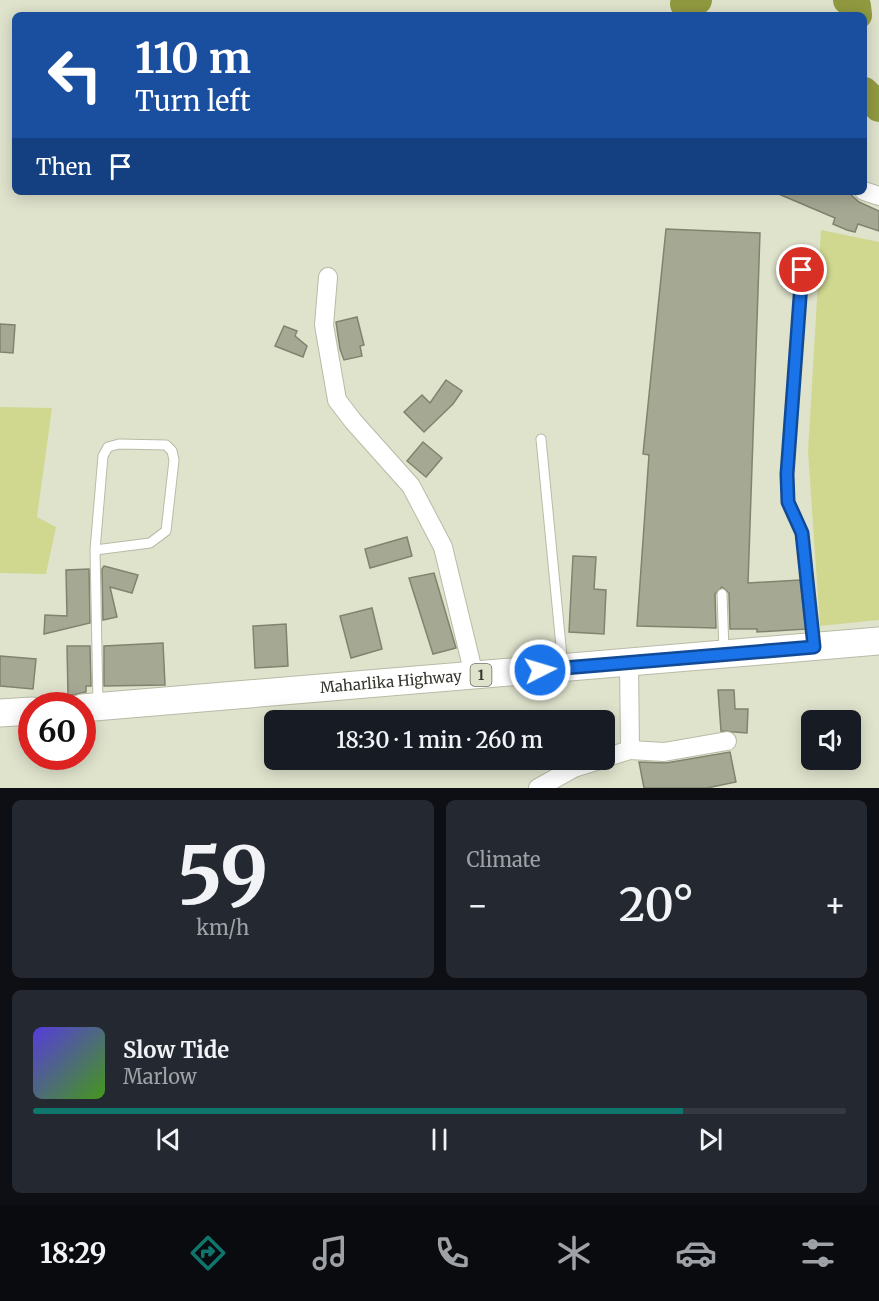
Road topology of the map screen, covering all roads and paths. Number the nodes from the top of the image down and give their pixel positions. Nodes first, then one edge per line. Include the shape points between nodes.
1 (802, 270) dead end
2 (328, 277) dead end
3 (542, 439) dead end
4 (95, 550) junction
5 (722, 594) dead end
6 (879, 641) edge
7 (814, 647) junction
8 (724, 654) junction
9 (629, 662) junction
10 (563, 668) junction
11 (474, 675) junction
12 (91, 692) edge
13 (96, 707) edge
14 (18, 712) edge
15 (0, 713) edge
16 (727, 741) dead end
17 (630, 750) junction
18 (615, 755) edge
19 (570, 770) edge
20 (538, 788) edge

1 - 7 lane via 787,474 788,502 802,533
2 - 11 street via 324,325 337,400 411,486 443,547
3 - 10 lane
4 - 4 lane via 150,543 166,531 174,460 166,445 108,447 103,456
4 - 12 lane
5 - 8 lane
6 - 7 main road, Maharlika Highway / 1
7 - 8 main road, Maharlika Highway / 1
8 - 9 main road, Maharlika Highway / 1
9 - 10 main road, Maharlika Highway / 1
9 - 17 street
10 - 11 main road, Maharlika Highway / 1
11 - 13 main road, Maharlika Highway / 1
14 - 15 main road
16 - 17 street via 664,752
17 - 18 street
19 - 20 street

